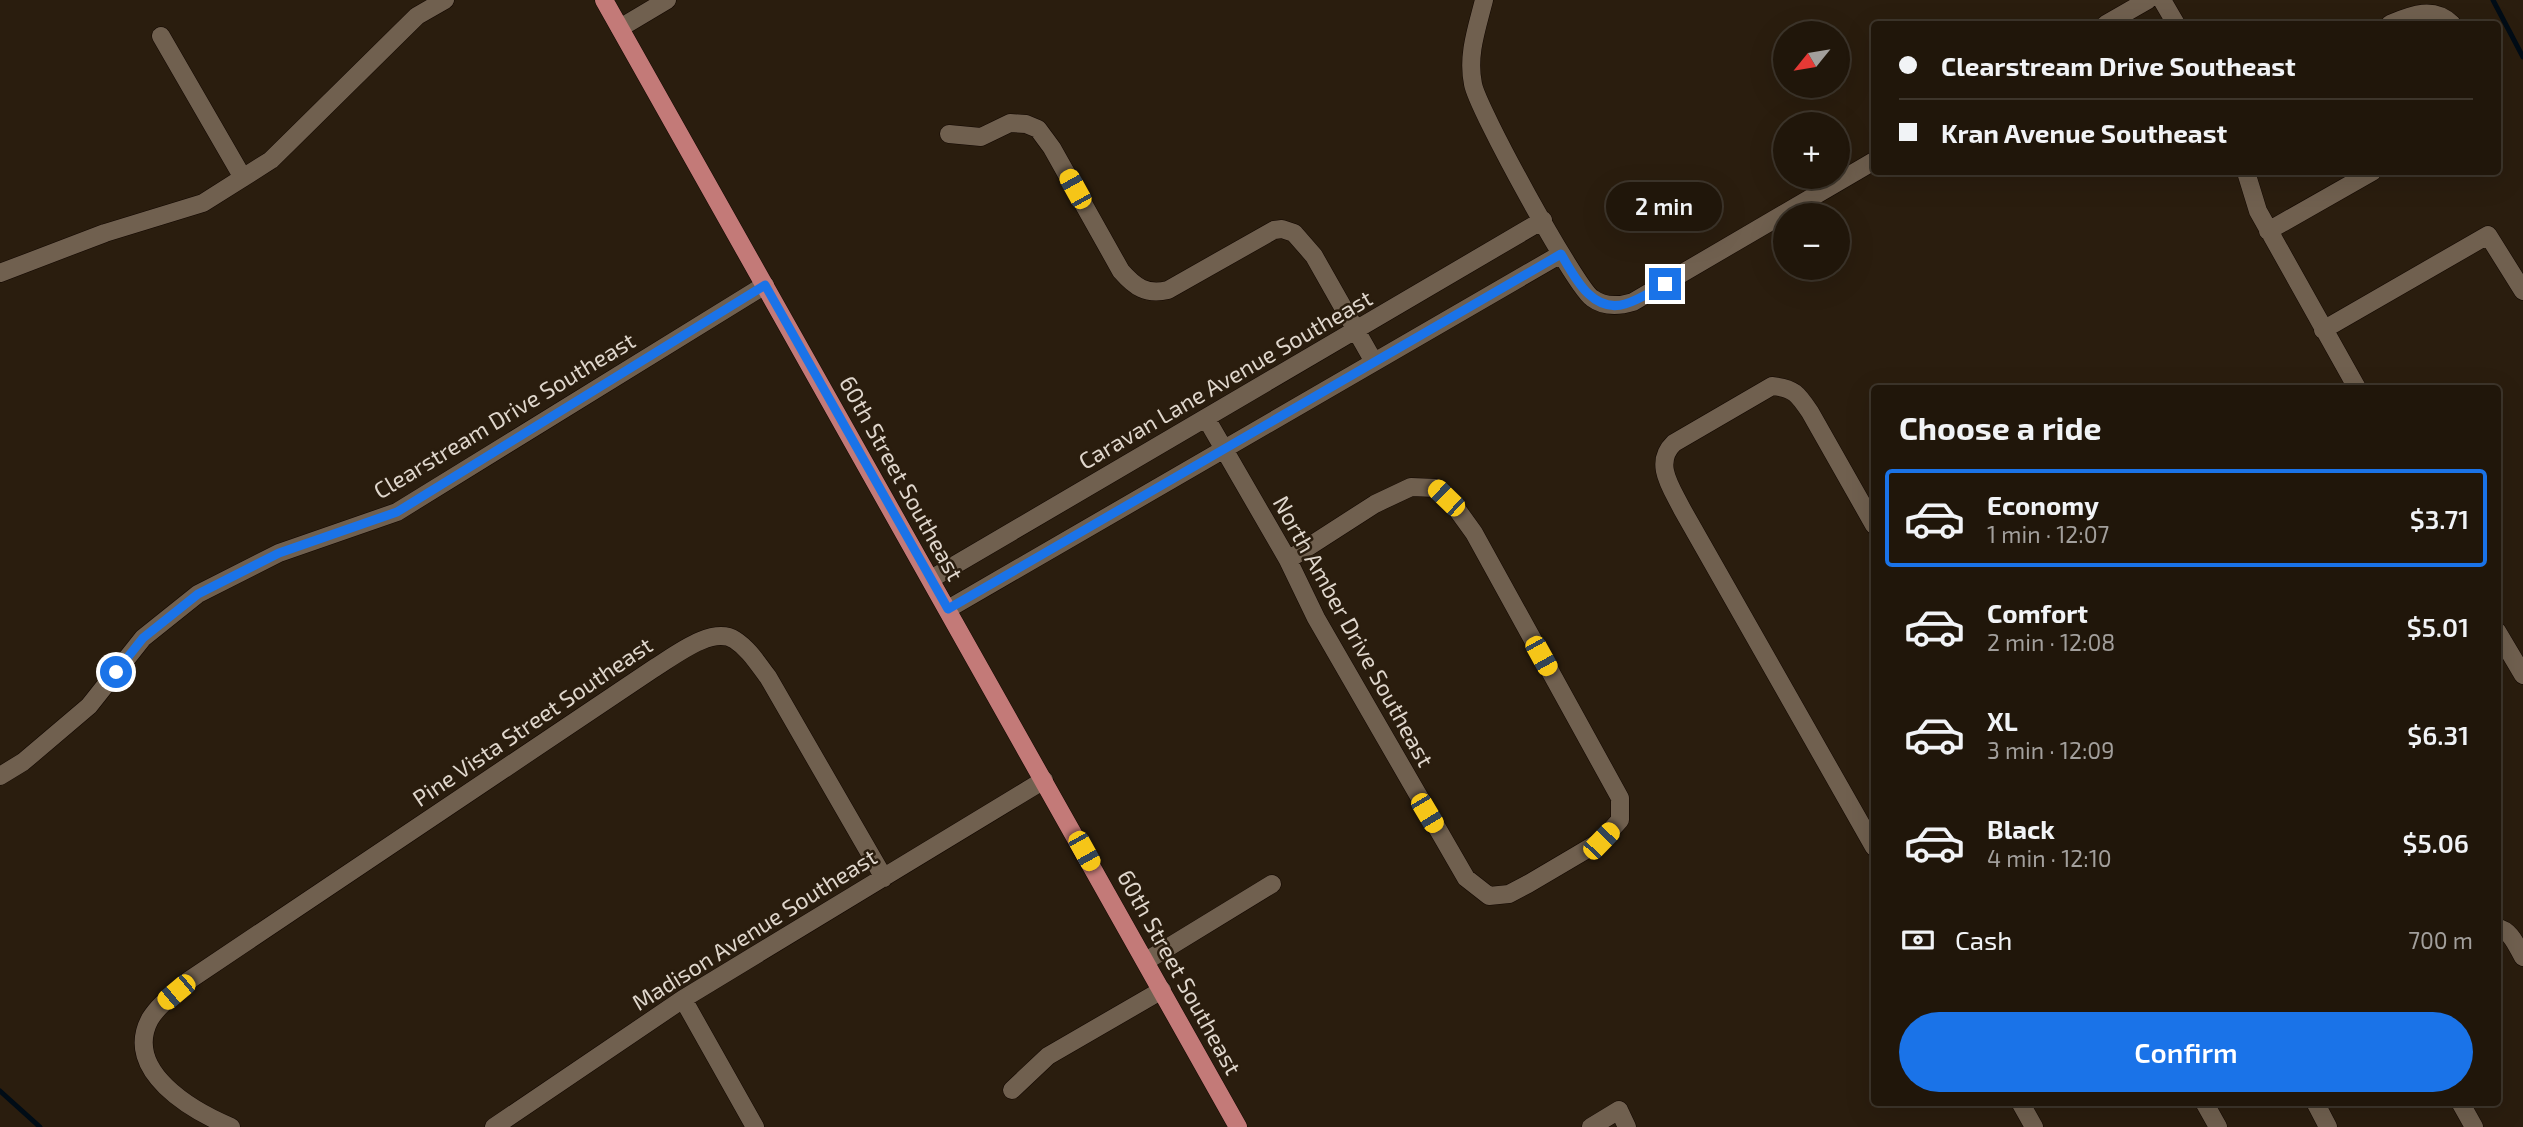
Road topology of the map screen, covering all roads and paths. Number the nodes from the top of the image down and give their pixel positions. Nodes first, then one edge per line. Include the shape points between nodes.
1 (445, 0) edge
2 (604, 0) edge
3 (667, 0) edge
4 (1484, 0) edge
5 (2148, 0) edge
6 (2162, 0) edge
7 (2111, 21) edge
8 (2174, 21) edge
9 (2399, 21) edge
10 (2448, 21) edge
11 (620, 27) junction
12 (162, 36) dead end
13 (949, 134) dead end
14 (1871, 163) edge
15 (2247, 175) edge
16 (2367, 175) edge
17 (243, 178) junction
18 (1543, 220) junction
19 (2268, 231) junction
20 (1561, 254) junction
21 (0, 273) edge
22 (765, 285) junction
23 (2523, 290) edge
24 (1356, 330) junction
25 (2323, 330) junction
26 (1374, 362) junction
27 (2355, 385) edge
28 (1206, 418) junction
29 (1224, 449) junction
30 (1871, 519) edge
31 (1288, 560) junction
32 (931, 579) junction
33 (948, 609) junction
34 (2501, 638) edge
35 (2523, 675) edge
36 (0, 776) edge
37 (1044, 780) junction
38 (1871, 842) edge
39 (884, 878) junction
40 (1272, 884) dead end
41 (2501, 929) edge
42 (2523, 957) edge
43 (1146, 961) junction
44 (1162, 990) junction
45 (683, 999) junction
46 (1012, 1090) dead end
47 (2022, 1106) edge
48 (2206, 1106) edge
49 (2317, 1106) edge
50 (2462, 1106) edge
51 (231, 1127) edge
52 (494, 1127) edge
53 (755, 1127) edge
54 (1238, 1127) edge
55 (1591, 1127) edge
56 (1628, 1127) edge
57 (2034, 1127) edge
58 (2218, 1127) edge
59 (2328, 1127) edge
60 (2474, 1127) edge

1 - 17 street via 418,16 271,160
2 - 11 main road, 60th Street Southeast
3 - 11 street
4 - 18 street via 1469,61 1473,87
5 - 7 street
6 - 8 street
9 - 10 street via 2424,13 2437,13
11 - 22 main road, 60th Street Southeast
12 - 17 street
13 - 24 street via 981,137 1010,123 1038,129 1121,271 1143,291 1168,289 1274,230 1294,233 1314,256
14 - 20 street via 1621,306 1592,298
15 - 19 street
16 - 19 street
17 - 21 street via 203,203 105,233
18 - 20 street
18 - 24 street, Caravan Lane Avenue Southeast
19 - 25 street
20 - 26 street
22 - 32 main road, 60th Street Southeast
22 - 36 street, Clearstream Drive Southeast via 397,512 279,553 198,594 143,638 89,706
23 - 25 street via 2488,235
24 - 26 street
24 - 28 street, Caravan Lane Avenue Southeast
25 - 27 street
26 - 29 street
28 - 29 street, North Amber Drive Southeast
28 - 32 street, Caravan Lane Avenue Southeast
29 - 31 street, North Amber Drive Southeast
29 - 33 street
30 - 38 street via 1810,412 1789,388 1772,386 1665,452 1667,476 1682,509
31 - 31 street, North Amber Drive Southeast via 1316,618 1466,878 1489,896 1508,894 1601,841 1620,820 1620,798 1474,533 1436,488 1411,487 1375,504
32 - 33 main road, 60th Street Southeast
33 - 37 main road, 60th Street Southeast
34 - 35 street
37 - 39 street, Madison Avenue Southeast
37 - 43 main road, 60th Street Southeast
39 - 45 street, Madison Avenue Southeast
39 - 51 street, Pine Vista Street Southeast via 768,677 732,637 709,636 653,669 163,1002 143,1037 156,1077 190,1106
40 - 43 street
41 - 42 street via 2512,937
43 - 44 main road, 60th Street Southeast
44 - 46 street via 1048,1056
44 - 54 main road, 60th Street Southeast
45 - 52 street, Madison Avenue Southeast
45 - 53 street
47 - 57 street
48 - 58 street
49 - 59 street
50 - 60 street
55 - 56 street via 1619,1110

